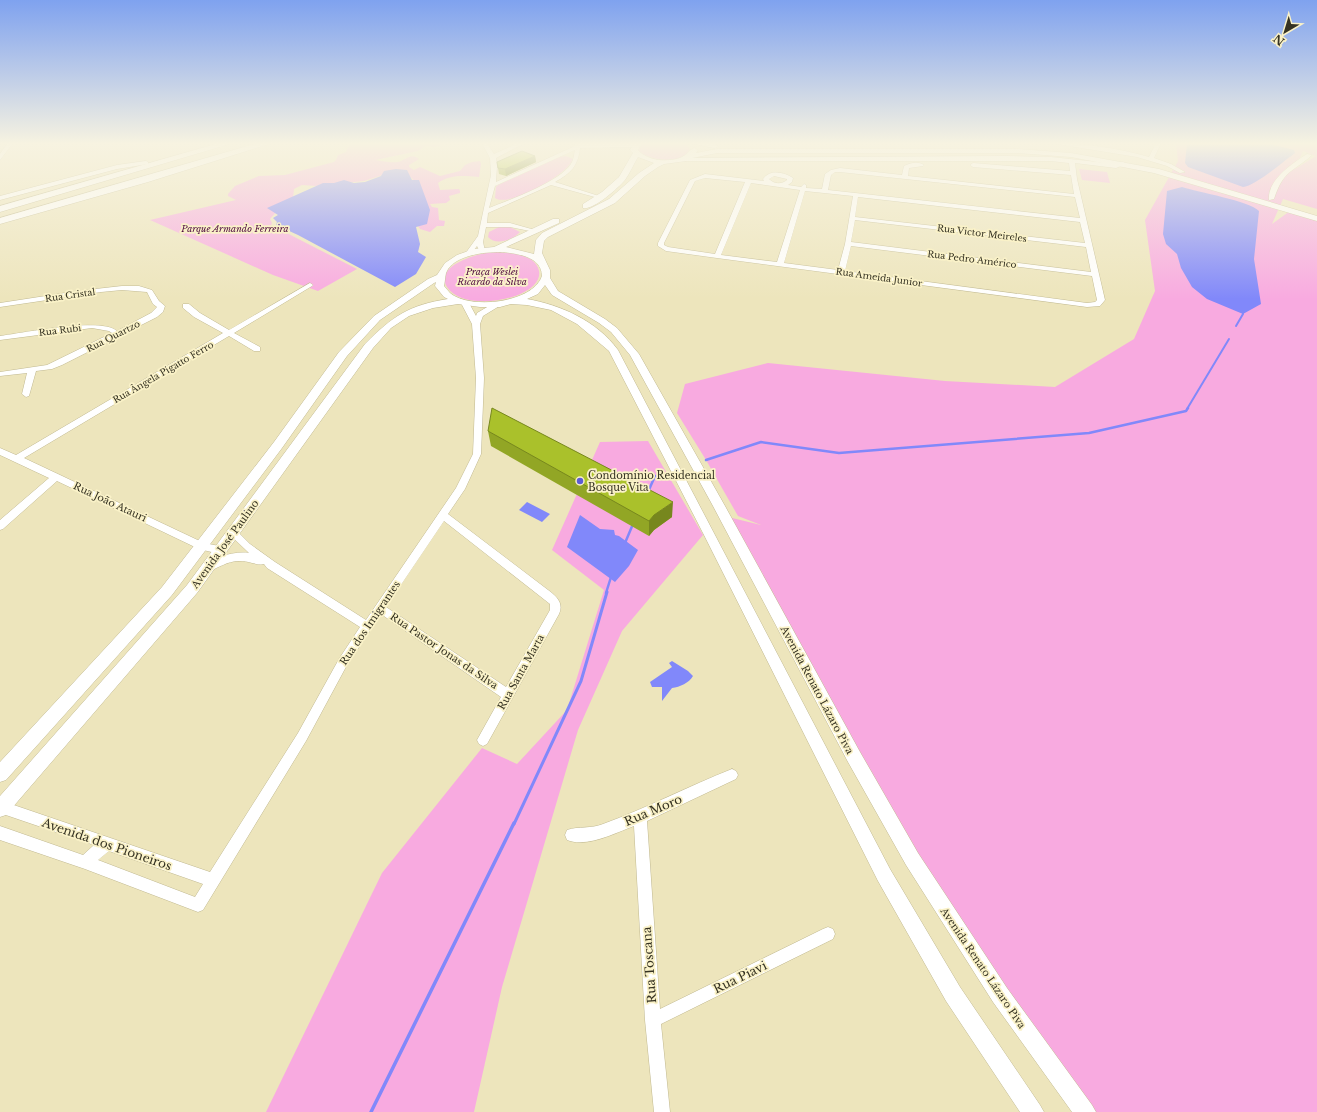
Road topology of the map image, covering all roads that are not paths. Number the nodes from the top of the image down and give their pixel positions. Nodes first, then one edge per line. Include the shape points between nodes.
1 (856, 194) edge
2 (12, 195) edge
3 (35, 195) edge
4 (49, 195) edge
5 (72, 195) edge
6 (92, 195) edge
7 (490, 195) edge
8 (524, 195) edge
9 (590, 195) edge
10 (603, 195) edge
11 (619, 195) edge
12 (685, 195) edge
13 (743, 195) edge
14 (804, 195) edge
15 (864, 195) edge
16 (1068, 195) edge
17 (1236, 195) edge
18 (1257, 195) edge
19 (1272, 195) edge
20 (1078, 196) joint
21 (0, 197) edge
22 (600, 198) junction
23 (1270, 199) junction
24 (0, 205) edge
25 (0, 209) edge
26 (485, 212) junction
27 (1317, 213) edge
28 (0, 216) edge
29 (852, 218) junction
30 (1317, 219) edge
31 (1083, 220) junction
32 (0, 221) edge
33 (484, 225) junction
34 (533, 231) junction
35 (480, 237) junction
36 (848, 244) junction
37 (1089, 245) junction
38 (496, 249) junction
39 (482, 251) junction
40 (468, 254) junction
41 (717, 256) junction
42 (541, 261) junction
43 (780, 264) junction
44 (841, 272) junction
45 (1095, 274) junction
46 (440, 277) junction
47 (546, 279) junction
48 (310, 285) dead end
49 (139, 288) joint
50 (461, 302) junction
51 (512, 302) junction
52 (0, 304) edge
53 (497, 305) junction
54 (186, 306) dead end
55 (476, 324) junction
56 (229, 333) junction
57 (117, 334) junction
58 (0, 338) edge
59 (257, 349) dead end
60 (32, 370) junction
61 (0, 374) edge
62 (318, 389) junction
63 (335, 392) junction
64 (26, 394) dead end
65 (0, 451) edge
66 (16, 458) junction
67 (56, 477) junction
68 (443, 515) junction
69 (0, 526) edge
70 (233, 533) junction
71 (202, 546) junction
72 (220, 550) junction
73 (271, 565) junction
74 (208, 567) junction
75 (380, 608) junction
76 (136, 626) junction
77 (367, 626) junction
78 (154, 632) junction
79 (508, 695) junction
80 (483, 740) dead end
81 (0, 774) edge
82 (732, 775) dead end
83 (2, 804) edge
84 (640, 817) junction
85 (0, 833) edge
86 (572, 835) dead end
87 (106, 844) junction
88 (85, 862) junction
89 (213, 880) junction
90 (828, 934) dead end
91 (653, 1020) junction
92 (662, 1112) edge
93 (1033, 1112) edge
94 (1085, 1112) edge

1 - 29 street
2 - 21 street
3 - 24 highway
4 - 25 highway
5 - 28 highway
6 - 32 highway
7 - 26 street
8 - 26 street
9 - 22 street
10 - 22 main road
11 - 42 main road via 587,215 545,235 540,240 538,256
12 - 41 street, Rua Ameida Junior via 661,246 666,249
13 - 41 street
14 - 43 street
15 - 31 street
16 - 20 street
17 - 30 main road
18 - 23 main road
19 - 23 street
20 - 31 street
22 - 34 main road
23 - 27 main road
26 - 33 street
29 - 36 street
29 - 37 street, Rua Victor Meireles
31 - 37 street
33 - 34 street via 510,225
33 - 35 street
34 - 38 main road
35 - 39 street
35 - 40 street
36 - 44 street
36 - 45 street, Rua Pedro Américo
37 - 45 street
38 - 39 main road
38 - 42 main road via 515,250
39 - 40 main road
40 - 46 main road via 451,262 444,268
41 - 43 street, Rua Ameida Junior
42 - 47 main road via 546,269
43 - 44 street, Rua Ameida Junior
44 - 45 street, Rua Ameida Junior via 1087,305 1097,304 1102,300
46 - 50 main road via 443,292
46 - 62 main road, Avenida José Paulino via 431,280 377,318 343,354
47 - 51 main road via 534,292
47 - 94 main road, Avenida Renato Lázaro Piva via 555,293 614,330 634,354 857,763 912,858 1000,995
48 - 56 street, Rua Ângela Pigatto Ferro
49 - 52 street, Rua Cristal via 99,290
49 - 57 street, Rua Quartzo via 150,291 160,310
50 - 53 main road, Avenida José Paulino
50 - 55 street, Rua dos Imigrantes via 471,313
50 - 63 main road, Avenida José Paulino via 438,303 420,308 391,324 369,346
51 - 53 main road, Avenida José Paulino
51 - 93 main road via 532,302 552,307 590,328 613,350 884,875 953,994
53 - 55 street via 480,315
54 - 56 street
55 - 68 street, Rua dos Imigrantes via 480,378 477,454 460,489
56 - 59 street
56 - 66 street, Rua Ângela Pigatto Ferro
57 - 58 street, Rua Rubi via 111,329 92,326
57 - 60 street, Rua Quartzo via 59,363
60 - 61 street, Rua Quartzo
60 - 64 street
62 - 63 main road
62 - 71 main road, Avenida José Paulino
63 - 70 main road, Avenida José Paulino
65 - 66 street, Rua João Atauri
66 - 67 street, Rua João Atauri
67 - 69 street
67 - 71 street, Rua João Atauri
68 - 75 street, Rua dos Imigrantes
68 - 79 street, Rua Santa Marta via 555,602 555,611
70 - 72 main road, Avenida José Paulino
70 - 73 street
71 - 72 street, Rua João Atauri
71 - 76 main road, Avenida José Paulino
72 - 74 main road, Avenida José Paulino
73 - 74 street via 250,556 240,556
73 - 77 street
74 - 78 main road, Avenida José Paulino
75 - 77 street, Rua dos Imigrantes
75 - 79 street, Rua Pastor Jonas da Silva
76 - 78 main road
76 - 81 main road, Avenida José Paulino
77 - 89 street, Rua dos Imigrantes
78 - 83 main road, Avenida José Paulino
79 - 80 street, Rua Santa Marta
82 - 84 street, Rua Moro
83 - 87 street, Avenida dos Pioneiros
84 - 86 street, Rua Moro via 595,834
84 - 91 street, Rua Toscana
85 - 88 street
87 - 88 street
87 - 89 street, Avenida dos Pioneiros
88 - 89 street, Rua dos Imigrantes via 198,905
90 - 91 street, Rua Piavi
91 - 92 street, Rua Toscana

